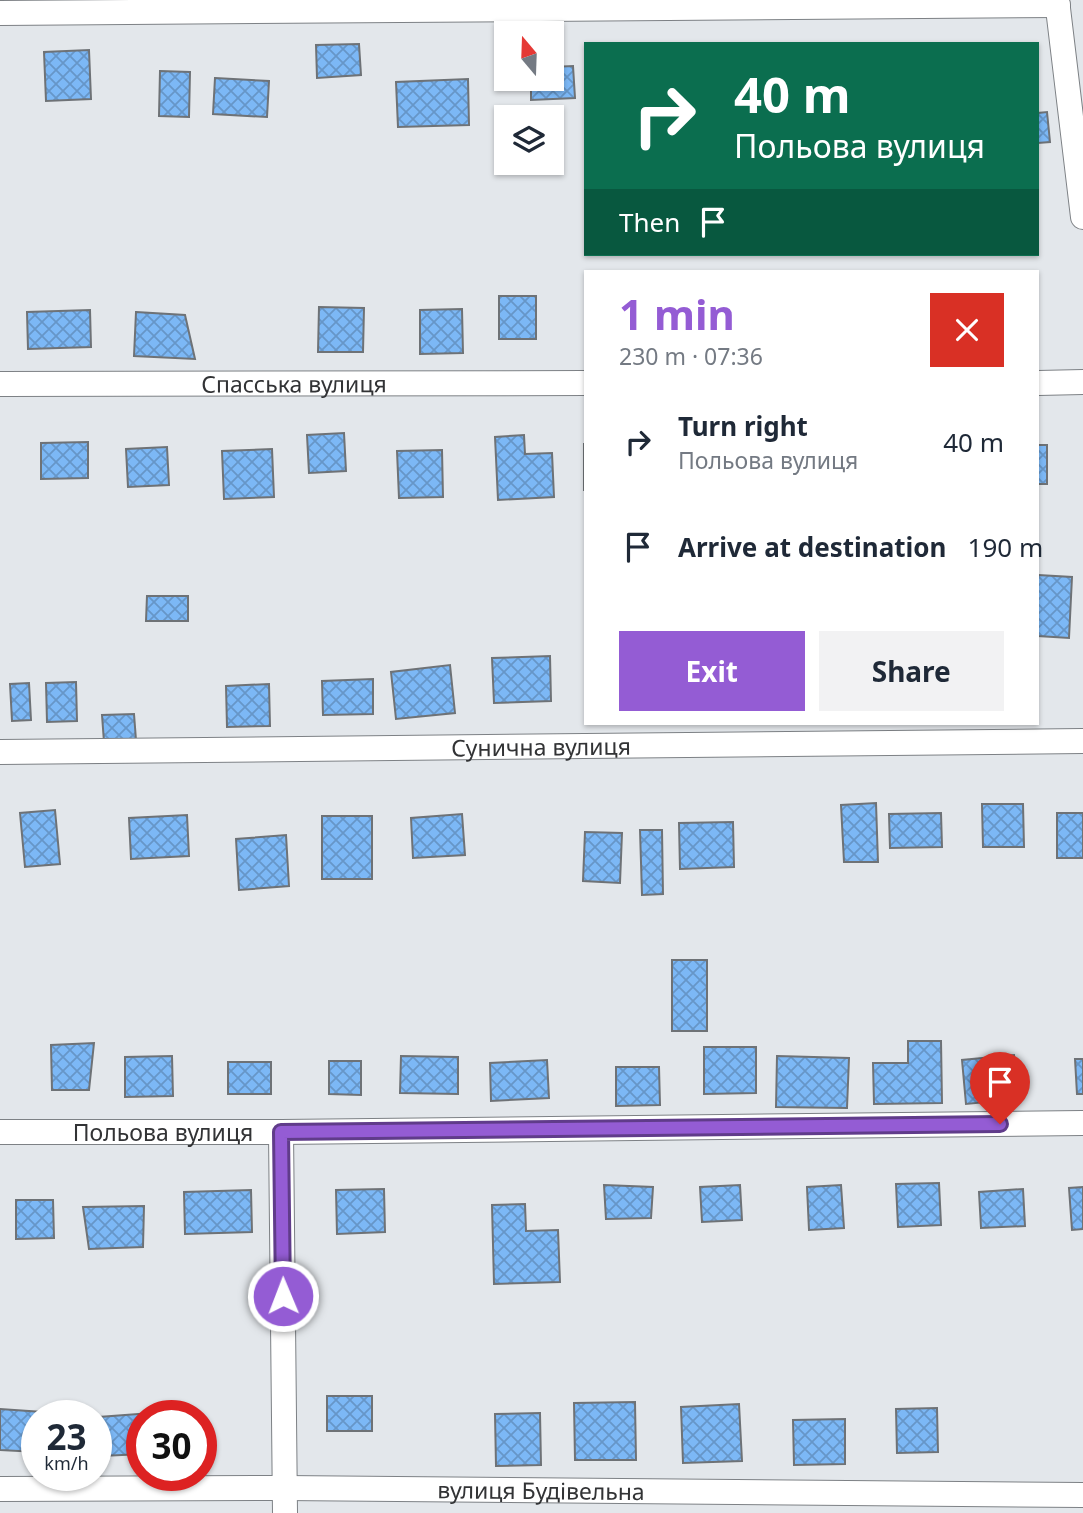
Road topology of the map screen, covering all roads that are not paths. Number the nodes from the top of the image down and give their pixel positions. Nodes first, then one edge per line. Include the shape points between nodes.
1 (1057, 2) edge
2 (0, 13) edge
3 (1083, 217) edge
4 (584, 383) edge
5 (1039, 383) edge
6 (1083, 383) edge
7 (0, 384) edge
8 (1083, 741) edge
9 (0, 752) edge
10 (1083, 1123) edge
11 (0, 1132) edge
12 (281, 1132) junction
13 (284, 1488) junction
14 (0, 1489) edge
15 (1083, 1495) edge
16 (285, 1513) edge

1 - 2 street
1 - 3 street
4 - 7 street, Спасська вулиця
5 - 6 street
8 - 9 street, Сунична вулиця
10 - 12 street, Польова вулиця
11 - 12 street, Польова вулиця
12 - 13 street
13 - 14 street, вулиця Будівельна
13 - 15 street, вулиця Будівельна
13 - 16 street

